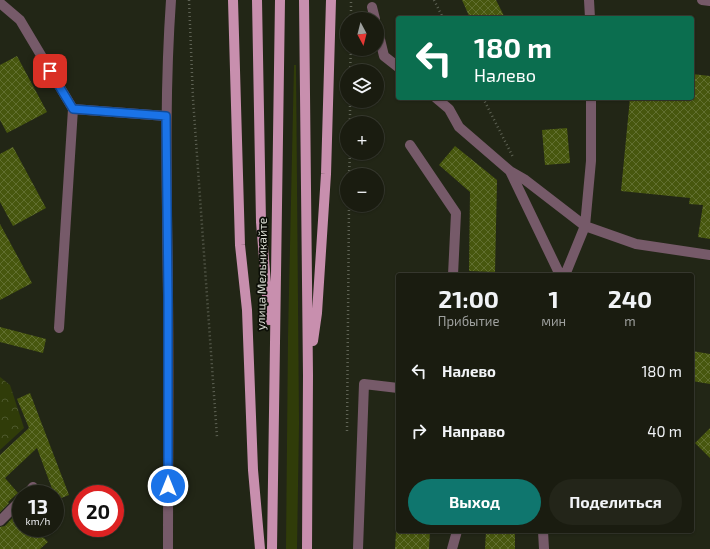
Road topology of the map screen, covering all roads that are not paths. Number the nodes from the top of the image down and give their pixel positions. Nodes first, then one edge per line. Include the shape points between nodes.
1 (171, 0) edge
2 (233, 0) edge
3 (258, 0) edge
4 (280, 0) edge
5 (304, 0) edge
6 (332, 0) edge
7 (589, 0) edge
8 (702, 0) edge
9 (710, 1) edge
10 (0, 3) edge
11 (372, 7) dead end
12 (373, 12) edge
13 (590, 16) edge
14 (384, 56) edge
15 (396, 65) edge
16 (438, 100) edge
17 (591, 100) edge
18 (73, 109) junction
19 (166, 116) junction
20 (410, 145) dead end
21 (510, 171) junction
22 (585, 226) junction
23 (710, 255) edge
24 (453, 273) edge
25 (559, 273) edge
26 (566, 273) edge
27 (59, 328) dead end
28 (308, 375) junction
29 (273, 376) junction
30 (396, 388) edge
31 (12, 509) edge
32 (0, 521) edge
33 (456, 533) edge
34 (544, 533) edge
35 (168, 549) edge
36 (260, 549) edge
37 (272, 549) edge
38 (308, 549) edge
39 (358, 549) edge
40 (452, 549) edge
41 (544, 549) edge

1 - 19 street
2 - 36 main road via 240,245 247,310 253,470
3 - 29 main road via 261,222
4 - 29 main road, улица Мельникайте
5 - 28 main road
6 - 28 main road via 326,174 317,313
7 - 13 street
8 - 9 street
10 - 18 street via 20,20
11 - 12 street
14 - 15 street
16 - 21 street via 449,109 459,127
17 - 22 street via 591,161
18 - 19 street
18 - 27 street
19 - 35 street
20 - 24 street via 456,213
21 - 22 street
21 - 25 street
22 - 23 street via 636,244
22 - 26 street
28 - 38 main road
29 - 37 main road, улица Мельникайте
30 - 39 street via 364,384
31 - 32 street
33 - 40 street
34 - 41 street

